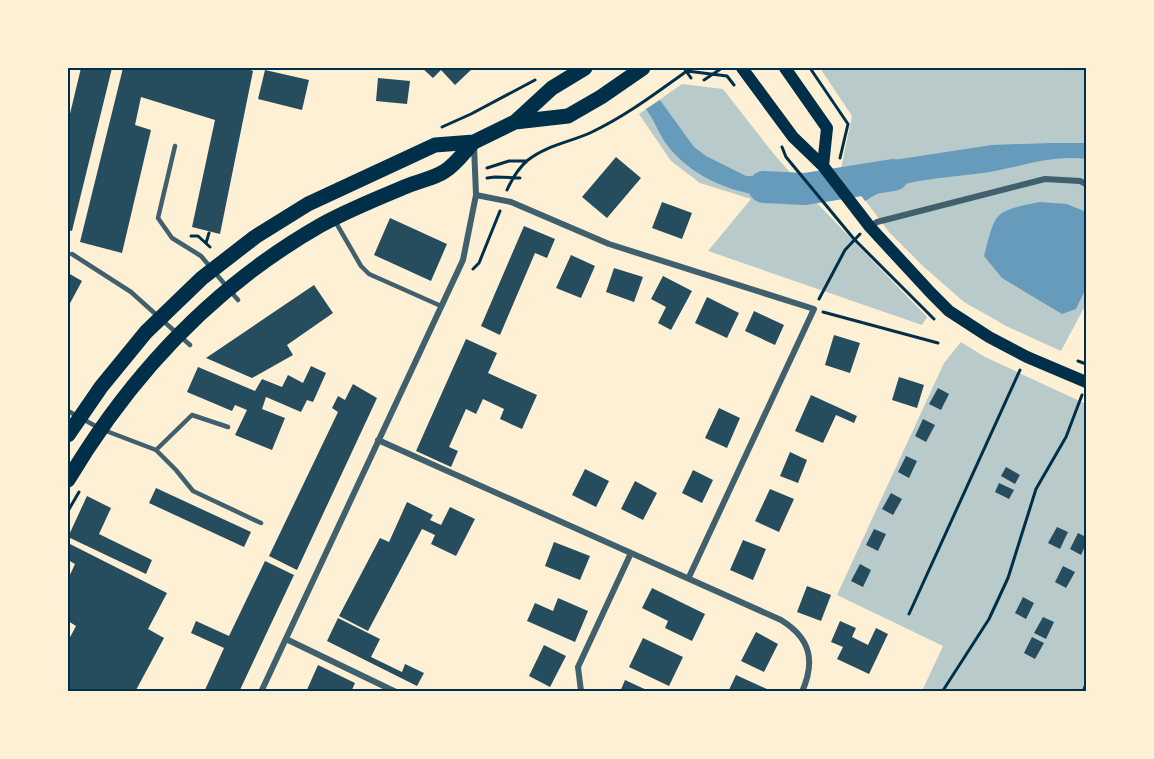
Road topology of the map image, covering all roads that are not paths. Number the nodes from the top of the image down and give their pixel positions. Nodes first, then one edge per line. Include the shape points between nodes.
1 (585, 68) edge
2 (643, 68) edge
3 (742, 68) edge
4 (785, 68) edge
5 (515, 122) junction
6 (474, 141) junction
7 (176, 146) dead end
8 (830, 168) junction
9 (1086, 184) edge
10 (476, 195) junction
11 (334, 219) junction
12 (870, 227) junction
13 (72, 254) dead end
14 (213, 269) junction
15 (234, 295) junction
16 (441, 306) junction
17 (160, 317) junction
18 (184, 340) junction
19 (1086, 382) edge
20 (73, 414) edge
21 (228, 427) dead end
22 (101, 429) junction
23 (68, 435) edge
24 (378, 440) junction
25 (156, 450) junction
26 (68, 480) edge
27 (261, 523) dead end
28 (631, 554) junction
29 (689, 577) junction
30 (286, 639) junction
31 (581, 691) edge
32 (261, 692) edge
33 (396, 692) edge
34 (802, 692) edge

1 - 5 main road via 565,76
2 - 5 main road via 568,116
3 - 8 main road via 793,137
4 - 8 main road via 827,128
5 - 6 main road
6 - 10 street
6 - 11 main road via 446,171
6 - 14 main road via 435,145 308,204
7 - 14 lane via 159,218 172,238
8 - 12 main road
9 - 12 street via 1045,179
10 - 16 street via 463,260
10 - 29 street via 504,200 609,244 814,309
11 - 15 main road via 268,259
11 - 16 lane via 369,274
12 - 19 main road via 931,293 968,325 1027,357
13 - 17 lane
14 - 15 lane
14 - 17 main road
15 - 18 main road
16 - 24 street
17 - 18 lane
17 - 20 main road
18 - 22 main road via 124,395
20 - 22 lane
20 - 23 main road
21 - 25 lane via 192,415
22 - 25 lane
22 - 26 main road
24 - 28 street
24 - 30 street
25 - 27 lane via 193,491
28 - 29 street
28 - 31 street via 578,667
29 - 34 street via 792,626 811,662
30 - 32 street
30 - 33 street

